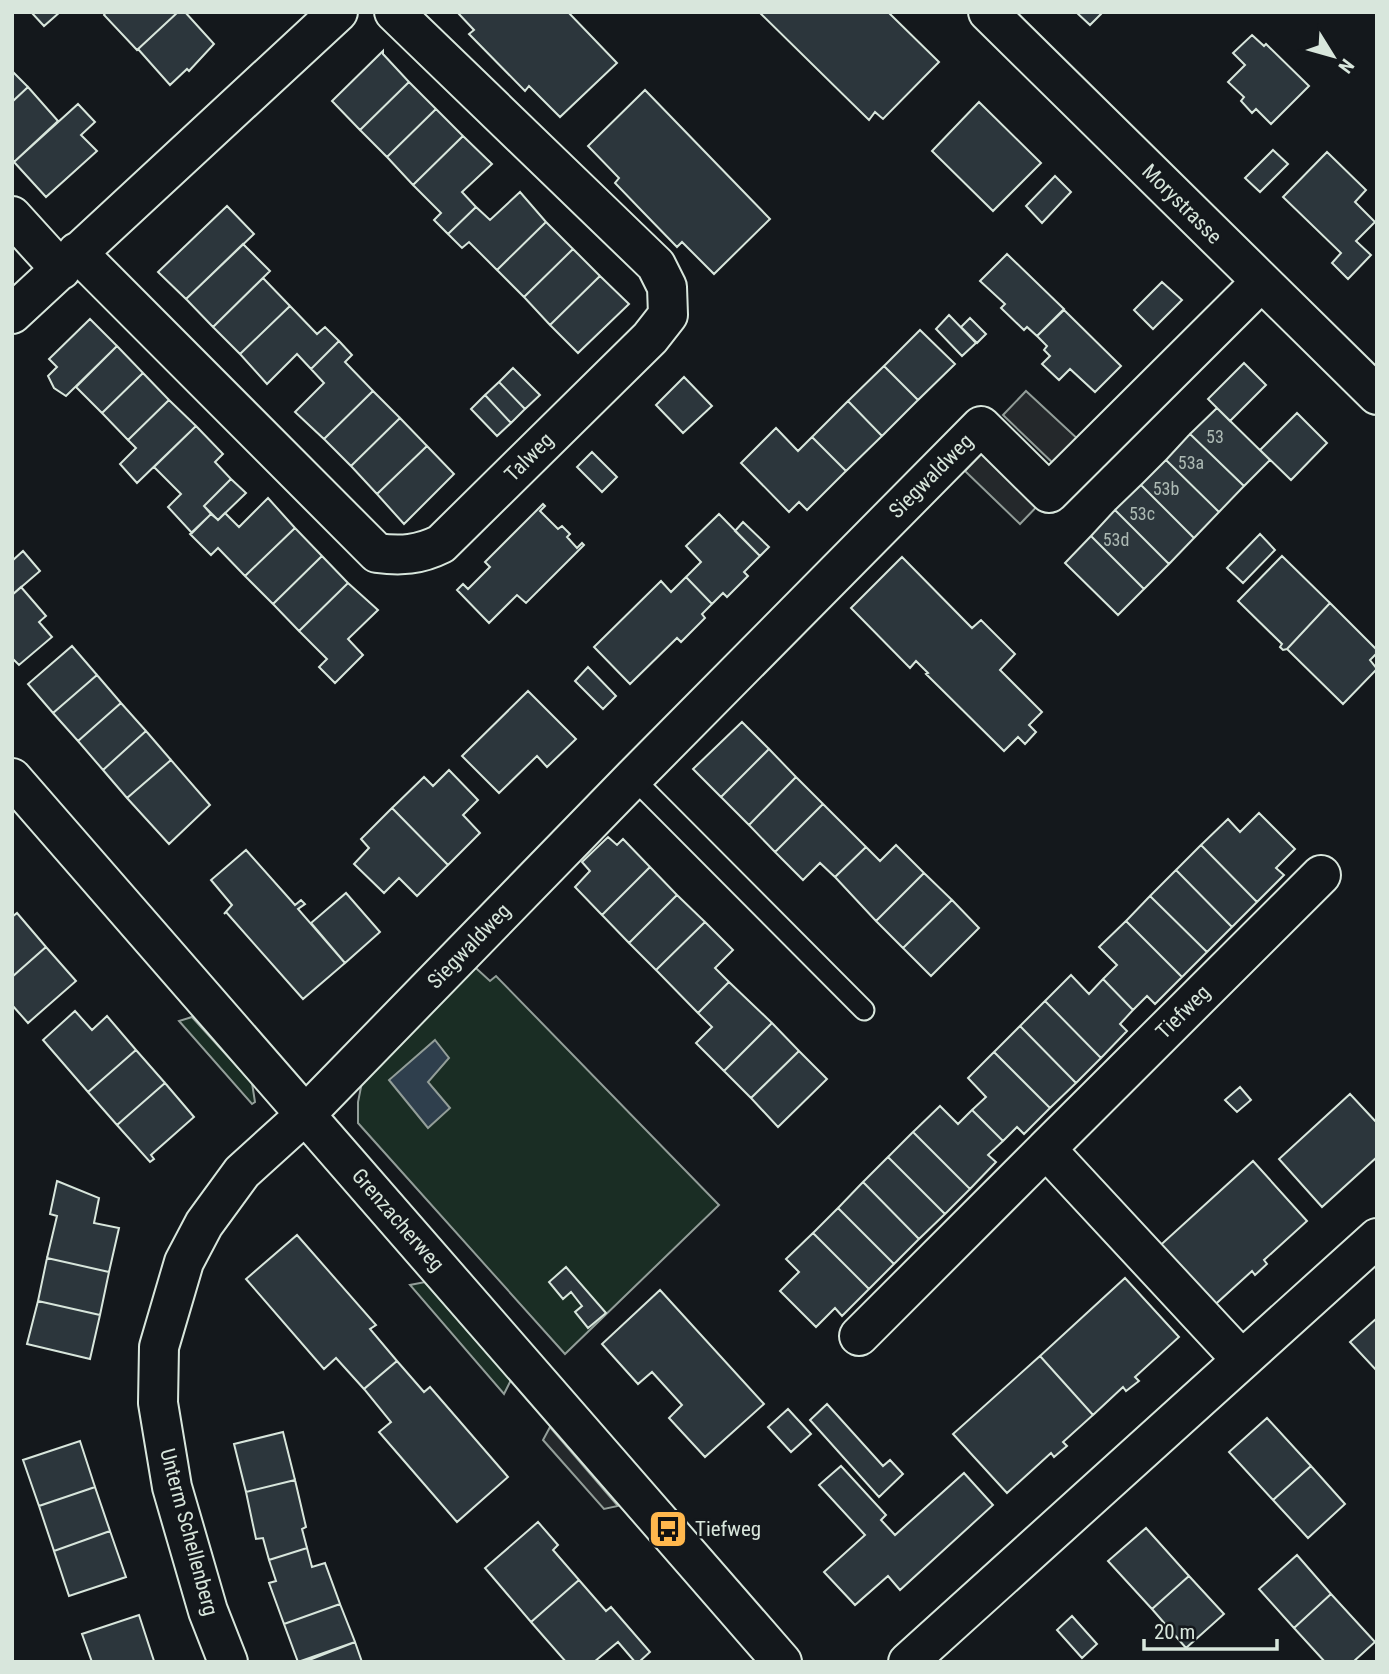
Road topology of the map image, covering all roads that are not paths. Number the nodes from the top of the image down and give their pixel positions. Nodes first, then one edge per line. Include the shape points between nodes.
1 (338, 12) edge
2 (394, 12) edge
3 (988, 12) edge
4 (12, 216) edge
5 (69, 261) junction
6 (1261, 282) junction
7 (12, 314) edge
8 (1377, 395) edge
9 (12, 778) edge
10 (633, 778) junction
11 (1321, 875) dead end
12 (864, 1010) dead end
13 (306, 1114) junction
14 (1046, 1149) junction
15 (1377, 1238) edge
16 (859, 1336) dead end
17 (1242, 1360) junction
18 (228, 1662) edge
19 (782, 1662) edge
20 (908, 1662) edge

1 - 5 street
2 - 5 street, Talweg via 656,265 667,287 668,315 650,338 441,544 400,556 377,553
3 - 6 street, Morystrasse
4 - 5 street, Talweg
5 - 7 street
6 - 8 street, Morystrasse
6 - 10 street, Siegwaldweg via 1049,493 981,426
9 - 13 street, Grenzacherweg
10 - 12 lane
10 - 13 street, Siegwaldweg
11 - 14 street, Tiefweg
13 - 18 street, Unterm Schellenberg via 242,1172 204,1224 184,1262 159,1347 158,1403 172,1487 208,1611
13 - 19 street, Grenzacherweg
14 - 16 street, Tiefweg
14 - 17 street
15 - 17 street
17 - 20 street

